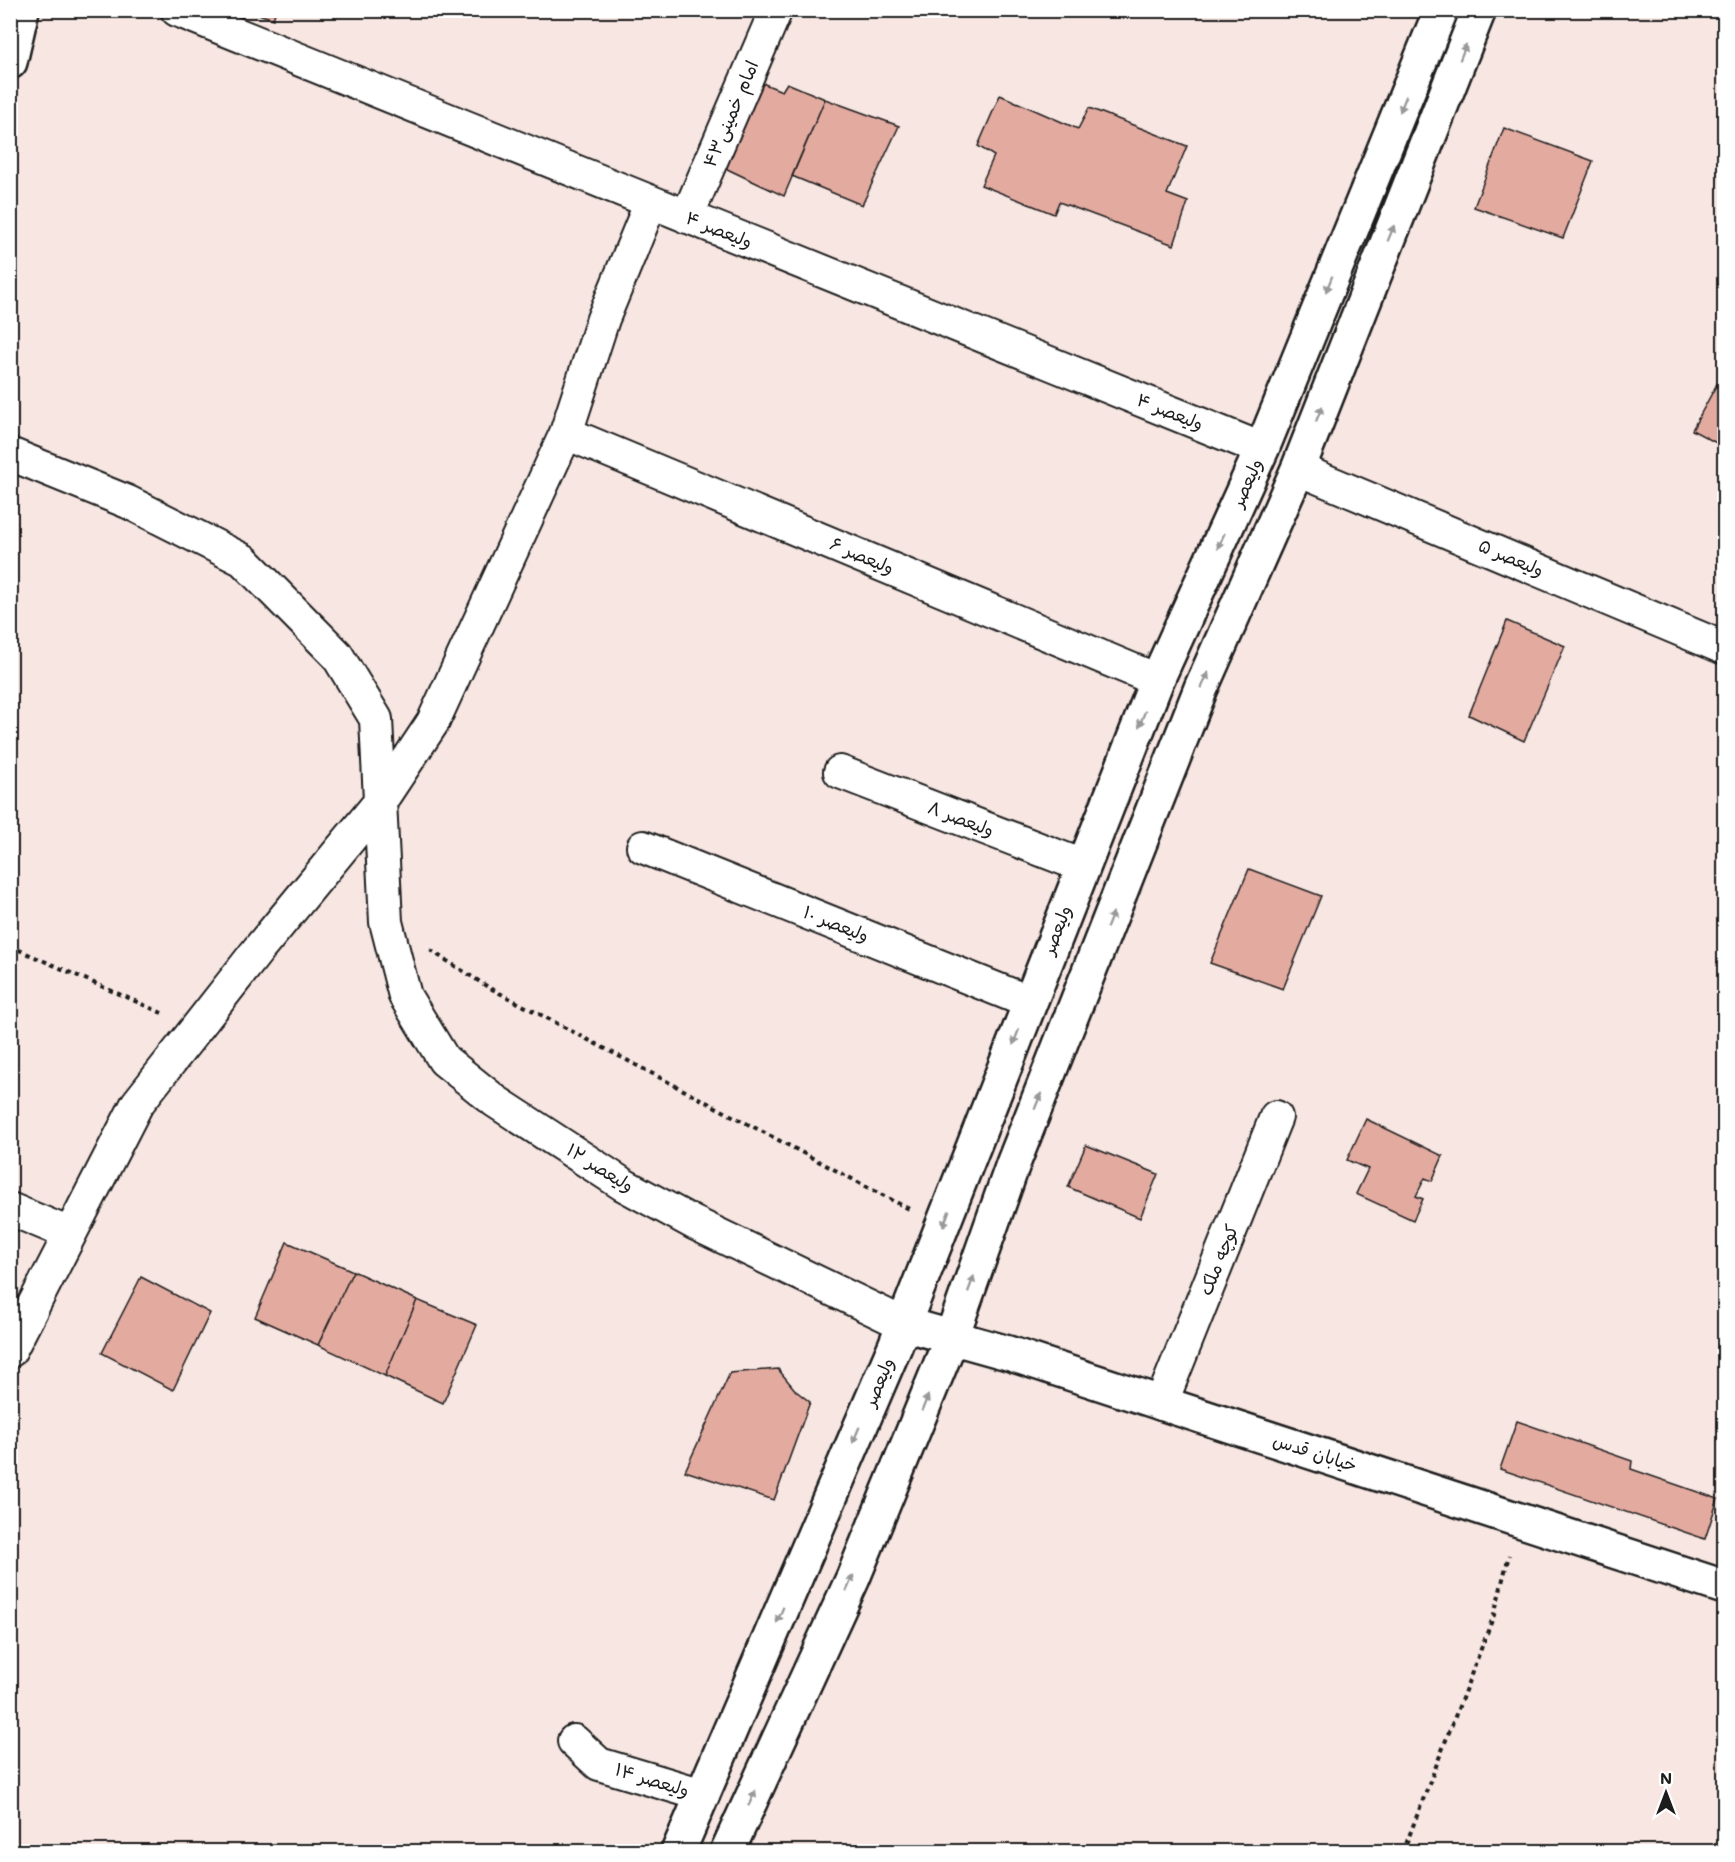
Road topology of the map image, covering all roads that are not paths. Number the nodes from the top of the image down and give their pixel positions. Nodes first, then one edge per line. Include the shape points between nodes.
1 (22, 10) edge
2 (177, 10) edge
3 (776, 10) edge
4 (1441, 10) edge
5 (1479, 10) edge
6 (10, 62) edge
7 (651, 202) junction
8 (687, 217) junction
9 (566, 433) junction
10 (1262, 449) junction
11 (10, 454) edge
12 (1298, 469) junction
13 (1725, 648) edge
14 (1157, 680) junction
15 (840, 772) dead end
16 (380, 802) junction
17 (643, 847) dead end
18 (1083, 866) junction
19 (1029, 1002) junction
20 (1276, 1117) dead end
21 (10, 1209) edge
22 (70, 1234) junction
23 (904, 1323) junction
24 (951, 1339) junction
25 (10, 1351) edge
26 (1161, 1404) junction
27 (1725, 1587) edge
28 (574, 1741) dead end
29 (703, 1795) junction
30 (678, 1851) edge
31 (728, 1851) edge

1 - 6 main road
2 - 7 street, ولیعصر ۴
3 - 8 street, امام خمینی۴۳
4 -> 10 main road, ولیعصر
12 -> 5 main road
7 - 8 street, ولیعصر ۴
7 - 9 street via 603,319
8 - 10 street, ولیعصر ۴
9 - 14 street, ولیعصر ۶
9 - 16 street via 433,722
10 -> 14 main road, ولیعصر
11 - 16 street, ولیعصر ۱۲ via 128,502 243,560 337,655 376,719
12 - 13 street, ولیعصر ۵
24 -> 12 main road via 1013,1164 1197,699
14 -> 18 main road, ولیعصر
15 - 18 street, ولیعصر ۸
16 - 22 street via 137,1104
16 - 23 street, ولیعصر ۱۲ via 386,922 405,996 444,1060 495,1101 624,1185 694,1223
17 - 19 street, ولیعصر ۱۰
18 - 19 main road, ولیعصر
19 -> 23 main road, ولیعصر
20 - 26 street, کوچه ملک
21 - 22 street
22 - 25 street
23 - 24 main road, خیابان قدس
23 -> 29 main road, ولیعصر
24 - 26 main road, خیابان قدس via 1008,1353
31 -> 24 main road via 852,1578
26 - 27 main road, خیابان قدس
28 - 29 street, ولیعصر ۱۴ via 599,1764
29 - 30 main road, ولیعصر

